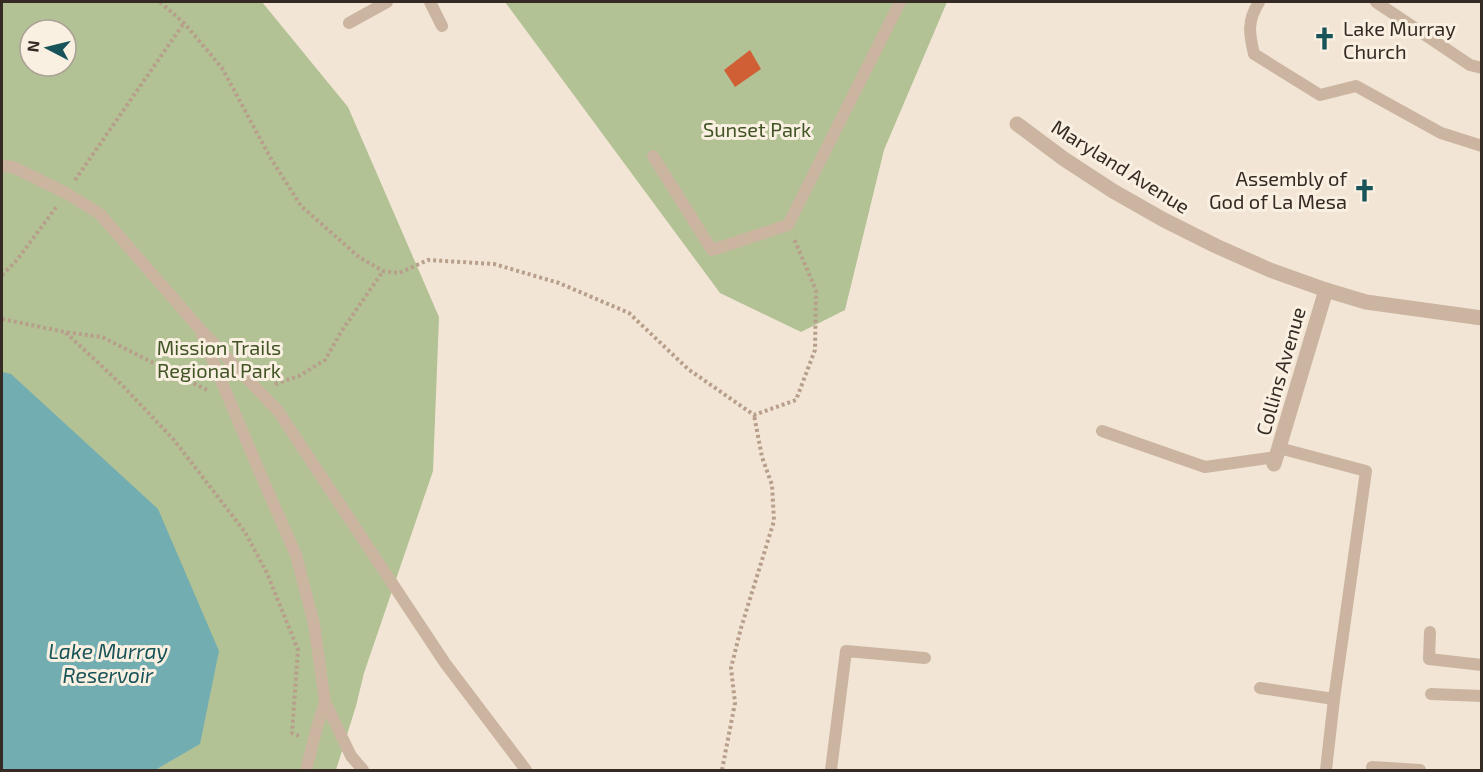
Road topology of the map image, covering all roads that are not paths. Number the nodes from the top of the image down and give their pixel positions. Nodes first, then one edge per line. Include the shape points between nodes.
1 (387, 2) edge
2 (430, 2) edge
3 (900, 2) edge
4 (1258, 2) edge
5 (1376, 2) edge
6 (349, 22) dead end
7 (442, 26) dead end
8 (1482, 68) edge
9 (1017, 124) dead end
10 (1482, 146) edge
11 (653, 156) dead end
12 (2, 166) edge
13 (1326, 290) junction
14 (1482, 318) edge
15 (199, 328) junction
16 (1102, 431) dead end
17 (1276, 456) junction
18 (1430, 632) dead end
19 (925, 658) dead end
20 (1482, 665) edge
21 (1260, 688) dead end
22 (1431, 694) dead end
23 (1482, 696) edge
24 (1334, 699) junction
25 (325, 702) junction
26 (306, 771) edge
27 (363, 771) edge
28 (526, 771) edge
29 (831, 771) edge
30 (1326, 771) edge
31 (1372, 771) edge
32 (1420, 771) edge

1 - 6 lane
2 - 7 lane
3 - 11 lane via 788,225 712,250
4 - 10 lane via 1249,32 1254,54 1320,95 1356,86 1441,133
5 - 8 lane via 1470,65
9 - 13 street, Maryland Avenue via 1113,191 1164,220 1270,270
12 - 15 lane via 13,167 100,214
13 - 14 street, Maryland Avenue via 1366,302
13 - 17 street, Collins Avenue
15 - 25 lane via 296,555 314,624
15 - 28 lane via 278,411 445,663
16 - 17 lane via 1204,467
17 - 24 lane via 1366,471
18 - 20 lane via 1429,659
19 - 29 lane via 846,651
21 - 24 lane
22 - 23 lane
24 - 30 lane
25 - 26 lane
25 - 27 lane via 351,756
31 - 32 lane via 1372,767

